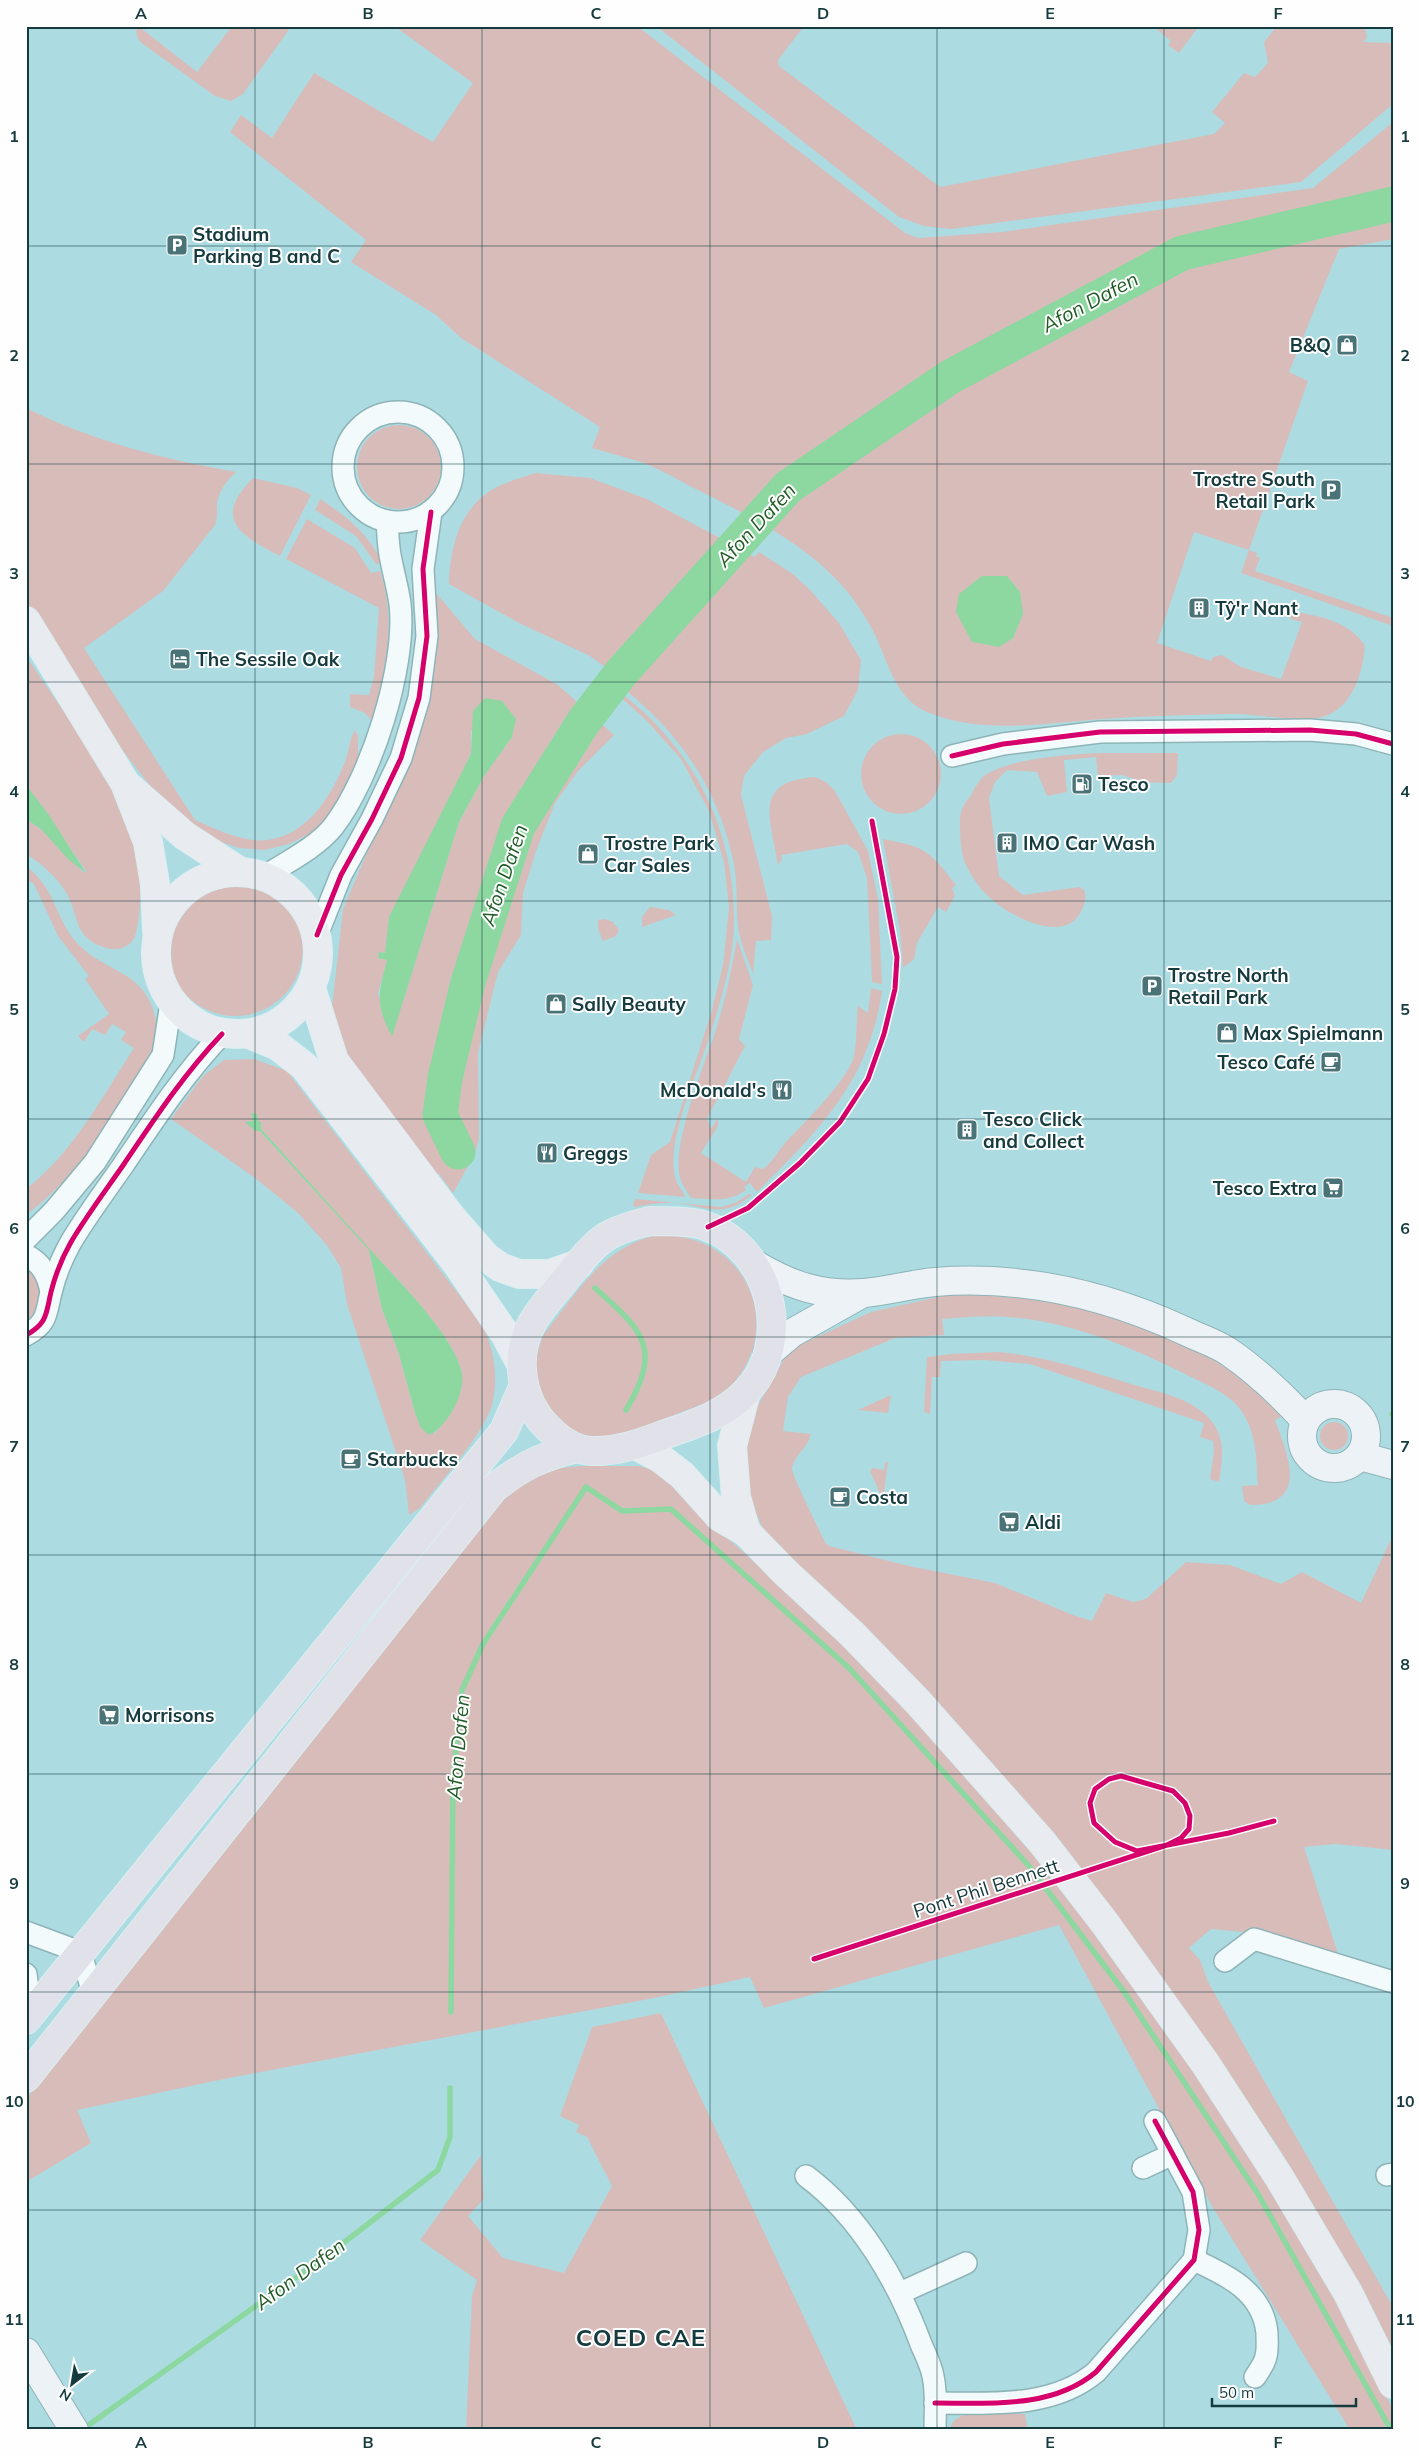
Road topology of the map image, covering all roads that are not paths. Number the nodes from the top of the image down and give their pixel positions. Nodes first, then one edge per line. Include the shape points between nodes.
1 (431, 512) junction
2 (387, 521) junction
3 (26, 621) edge
4 (1393, 744) edge
5 (952, 756) dead end
6 (125, 783) junction
7 (239, 871) junction
8 (266, 876) junction
9 (157, 931) junction
10 (317, 935) junction
11 (311, 988) junction
12 (171, 1003) junction
13 (222, 1034) junction
14 (249, 1034) junction
15 (26, 1239) edge
16 (26, 1255) edge
17 (579, 1264) junction
18 (756, 1265) junction
19 (51, 1292) junction
20 (862, 1293) junction
21 (26, 1335) edge
22 (767, 1354) junction
23 (522, 1374) junction
24 (746, 1392) junction
25 (1305, 1420) junction
26 (635, 1445) junction
27 (576, 1448) junction
28 (1360, 1456) junction
29 (1393, 1465) edge
30 (746, 1532) junction
31 (26, 1932) edge
32 (80, 1952) junction
33 (1225, 1961) dead end
34 (26, 1974) edge
35 (1393, 1982) edge
36 (94, 1995) junction
37 (26, 2002) edge
38 (26, 2020) edge
39 (26, 2078) edge
40 (1156, 2121) dead end
41 (1173, 2154) junction
42 (1143, 2168) dead end
43 (806, 2176) dead end
44 (1194, 2260) junction
45 (966, 2263) dead end
46 (900, 2293) junction
47 (26, 2352) edge
48 (1255, 2377) dead end
49 (1393, 2384) edge
50 (936, 2403) junction
51 (74, 2430) edge
52 (935, 2430) edge

1 - 2 street via 417,519
1 - 2 street via 447,493 454,471 453,452 444,433 413,414 382,414 363,425 349,441 343,470 347,487 356,503
1 - 10 street via 423,569 427,636 419,698 401,758 341,875
2 - 8 street via 400,605 399,652 378,739 346,808 332,828
3 - 6 main road
4 - 5 street via 1356,734 1310,730 1100,732 1003,744
6 - 7 main road via 185,836
6 - 9 main road via 148,842 155,884
7 - 8 main road
7 - 9 main road via 212,875 188,887 169,906
8 - 10 main road via 289,890 307,910
9 - 12 main road via 155,959
10 - 11 main road via 318,962
11 - 14 main road via 296,1010 278,1023
11 - 17 main road via 334,1061 486,1257 519,1274 550,1274
12 - 13 main road via 197,1025
12 - 15 street via 162,1056 95,1162
13 - 14 main road
13 - 19 street via 198,1058 175,1089 70,1244
14 - 23 main road via 278,1046 304,1066 458,1265 505,1334
16 - 19 street via 40,1265 48,1277
17 - 18 highway via 610,1234 631,1225 658,1221 708,1227 725,1236
17 - 23 highway via 530,1326 524,1341
18 - 20 main road via 786,1283 816,1291
18 - 22 highway via 773,1311
19 - 21 street via 44,1320
20 - 22 main road via 792,1333
20 - 25 main road via 934,1282 999,1280 1056,1287 1111,1302 1159,1319 1228,1351 1272,1384
22 - 24 highway
23 - 27 highway via 532,1410 558,1438
23 - 32 highway via 504,1431
24 - 26 highway via 724,1410 704,1420
24 - 30 main road via 732,1446 736,1497
25 - 28 main road via 1302,1429 1304,1448 1316,1463 1324,1467 1344,1467
25 - 28 main road via 1330,1404 1351,1408 1365,1425 1367,1435
26 - 27 highway via 614,1450
26 - 30 main road via 682,1475 720,1517
27 - 36 highway via 520,1468 494,1488
28 - 29 main road
30 - 49 main road via 918,1702 1042,1842 1104,1922 1205,2063 1280,2177 1348,2292
31 - 32 street
32 - 36 street
32 - 38 highway
33 - 35 street via 1254,1939
34 - 37 street
36 - 39 highway
40 - 41 street
41 - 42 street
41 - 44 street via 1193,2192 1199,2230
43 - 46 street via 828,2193 850,2219
44 - 48 street via 1250,2292 1266,2322 1276,2360
44 - 50 street via 1084,2382 1040,2399
45 - 46 street
46 - 50 street via 933,2376
47 - 51 main road
50 - 52 street

